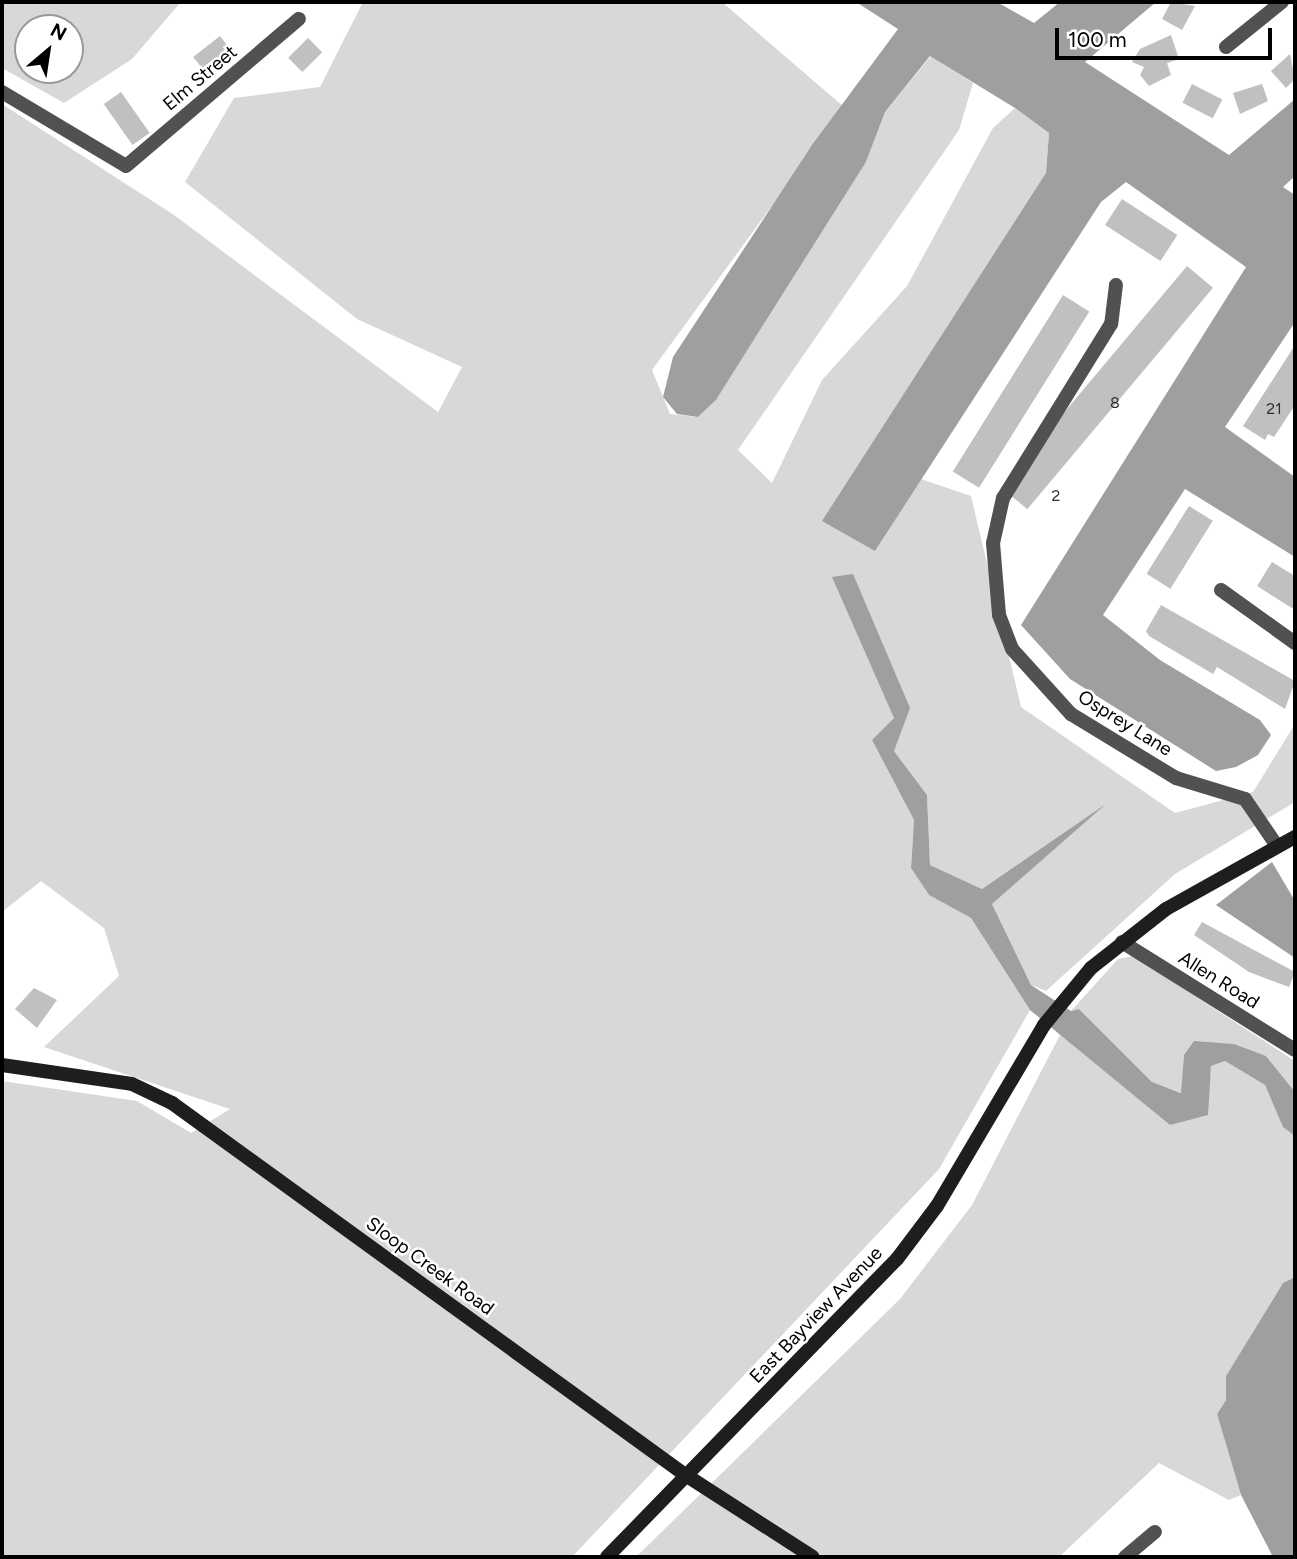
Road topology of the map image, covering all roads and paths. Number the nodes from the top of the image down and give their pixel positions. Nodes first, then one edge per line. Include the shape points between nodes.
1 (1282, 2) edge
2 (299, 19) dead end
3 (1226, 47) dead end
4 (2, 92) edge
5 (1116, 285) dead end
6 (1221, 590) dead end
7 (1295, 643) edge
8 (1295, 837) edge
9 (1277, 846) junction
10 (1122, 942) junction
11 (1295, 1050) edge
12 (2, 1065) edge
13 (684, 1474) junction
14 (1155, 1532) dead end
15 (607, 1557) edge
16 (813, 1557) edge
17 (1125, 1557) edge

1 - 3 street
2 - 4 street, Elm Street via 126,166
5 - 9 street, Osprey Lane via 1111,324 1003,498 993,543 999,615 1012,649 1071,715 1176,778 1245,799
6 - 7 street
8 - 9 main road, East Bayview Avenue
9 - 10 main road, East Bayview Avenue via 1201,887
10 - 11 street, Allen Road
10 - 13 main road, East Bayview Avenue via 1044,1025 937,1206 897,1259
12 - 13 main road, Sloop Creek Road via 132,1084 172,1103
13 - 15 main road, East Bayview Avenue
13 - 16 main road, Sloop Creek Road
14 - 17 street

